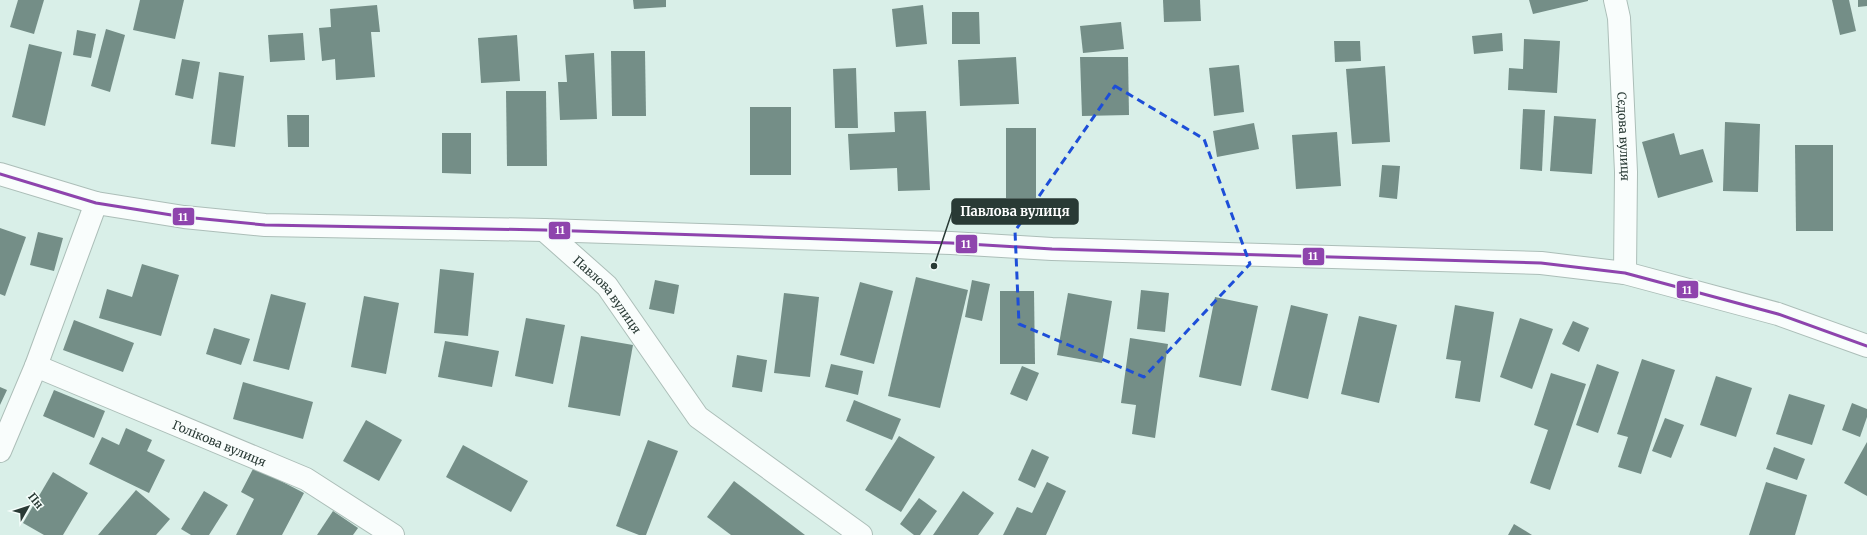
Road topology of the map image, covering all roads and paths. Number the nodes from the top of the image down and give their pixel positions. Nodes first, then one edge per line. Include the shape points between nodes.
1 (1615, 0) edge
2 (0, 174) edge
3 (96, 203) junction
4 (544, 230) junction
5 (1625, 274) junction
6 (1867, 346) edge
7 (36, 366) junction
8 (0, 451) edge
9 (393, 535) edge
10 (861, 535) edge

1 - 5 street, Сєдова вулиця via 1619,18 1626,172
2 - 3 street
3 - 4 street via 265,225
3 - 7 street
4 - 5 street via 951,243 1052,249 1541,263
4 - 10 street, Павлова вулиця via 606,286 698,417
5 - 6 street via 1778,314
7 - 8 street
7 - 9 street, Голікова вулиця via 306,479

